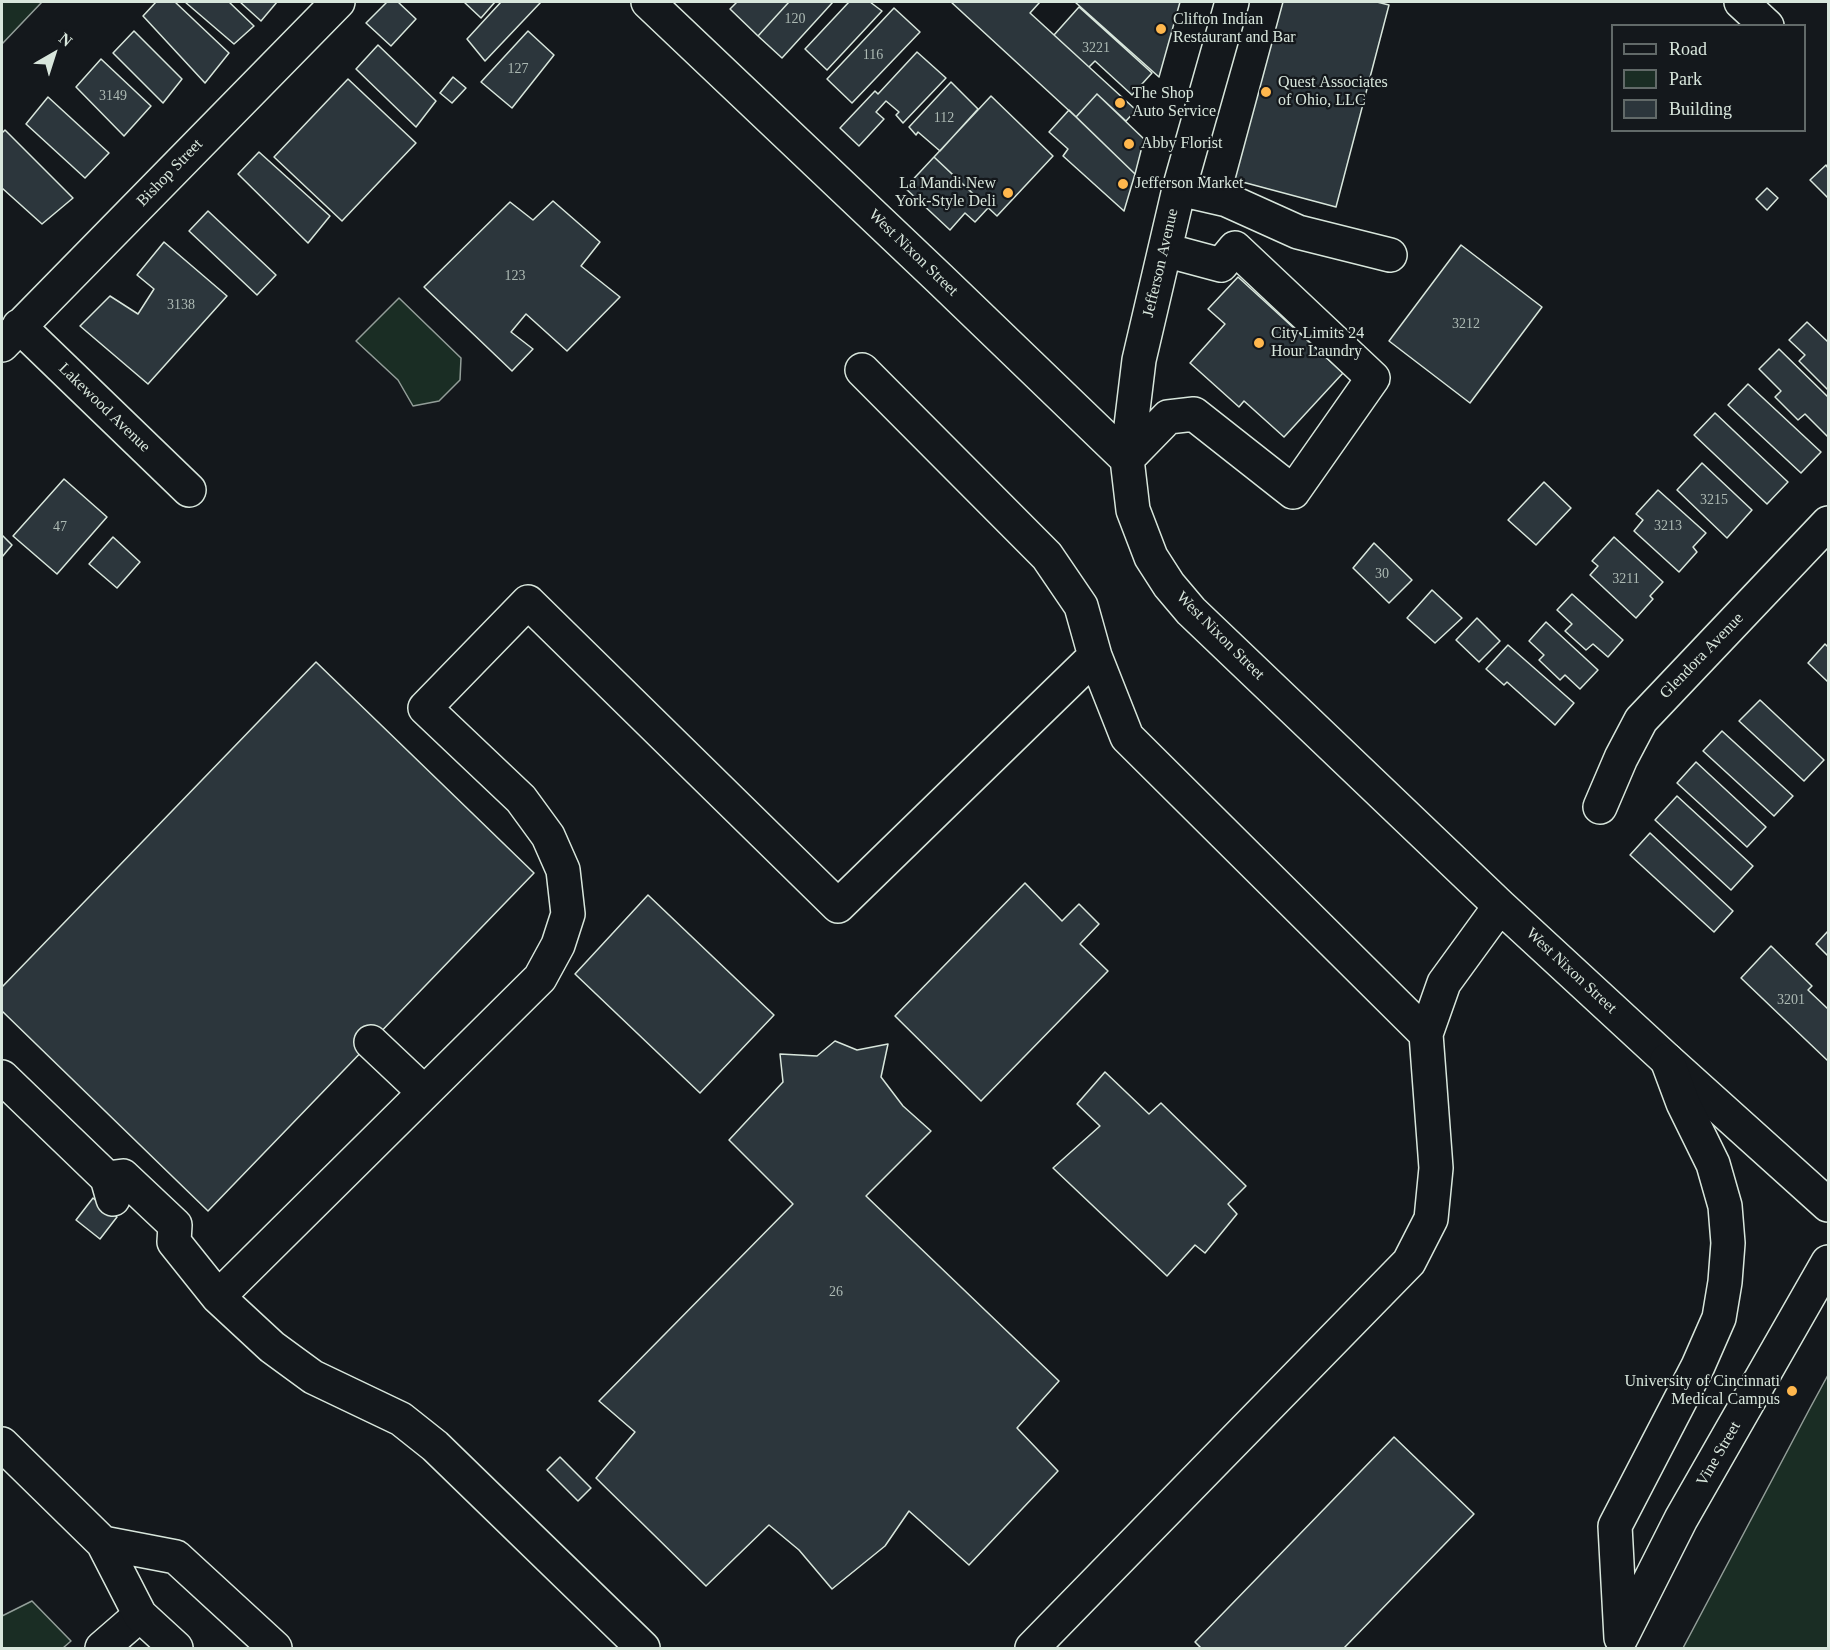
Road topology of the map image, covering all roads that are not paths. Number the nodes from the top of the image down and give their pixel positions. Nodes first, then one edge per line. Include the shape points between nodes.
1 (338, 2) edge
2 (648, 2) edge
3 (1232, 2) edge
4 (1741, 2) edge
5 (1765, 24) edge
6 (1179, 189) junction
7 (1165, 250) junction
8 (1390, 255) dead end
9 (10, 336) edge
10 (862, 370) dead end
11 (1127, 459) junction
12 (189, 490) dead end
13 (1828, 523) edge
14 (1095, 656) junction
15 (1600, 807) dead end
16 (1500, 906) junction
17 (1426, 1034) junction
18 (371, 1042) dead end
19 (1667, 1060) junction
20 (2, 1077) edge
21 (424, 1092) junction
22 (1828, 1205) edge
23 (1828, 1262) edge
24 (218, 1297) junction
25 (2, 1444) edge
26 (103, 1543) junction
27 (140, 1614) junction
28 (1618, 1643) edge
29 (102, 1648) edge
30 (176, 1648) edge
31 (275, 1648) edge
32 (643, 1648) edge
33 (1032, 1648) edge

1 - 9 street, Bishop Street
2 - 11 street, West Nixon Street
3 - 6 street, Jefferson Avenue
4 - 5 street
6 - 7 street, Jefferson Avenue
6 - 8 street via 1227,200 1299,232
7 - 11 street, Jefferson Avenue via 1139,360
7 - 11 street via 1221,265 1235,248 1373,378 1293,492 1194,414 1168,417
9 - 12 street, Lakewood Avenue
10 - 14 street via 1047,556 1081,606
11 - 16 street, West Nixon Street via 1133,510 1151,557 1169,585 1191,611
13 - 15 street, Glendora Avenue via 1641,720
14 - 17 street via 1127,737
14 - 21 street via 838,906 528,602 425,708 521,798 548,836 563,870 568,914 558,945 540,978
16 - 17 street via 1444,983
16 - 19 street, West Nixon Street
17 - 33 street via 1437,1168 1431,1219 1409,1262
18 - 21 street
19 - 22 street, West Nixon Street
19 - 28 street via 1713,1164 1725,1206 1725,1282 1719,1318 1698,1366 1615,1526
20 - 24 street via 107,1178 112,1198 160,1240 174,1242
21 - 24 street
23 - 28 street, Vine Street via 1682,1519
24 - 32 street via 272,1347 313,1377 401,1419 435,1446
25 - 26 street
26 - 27 street
26 - 31 street via 176,1557
27 - 29 street
27 - 30 street

